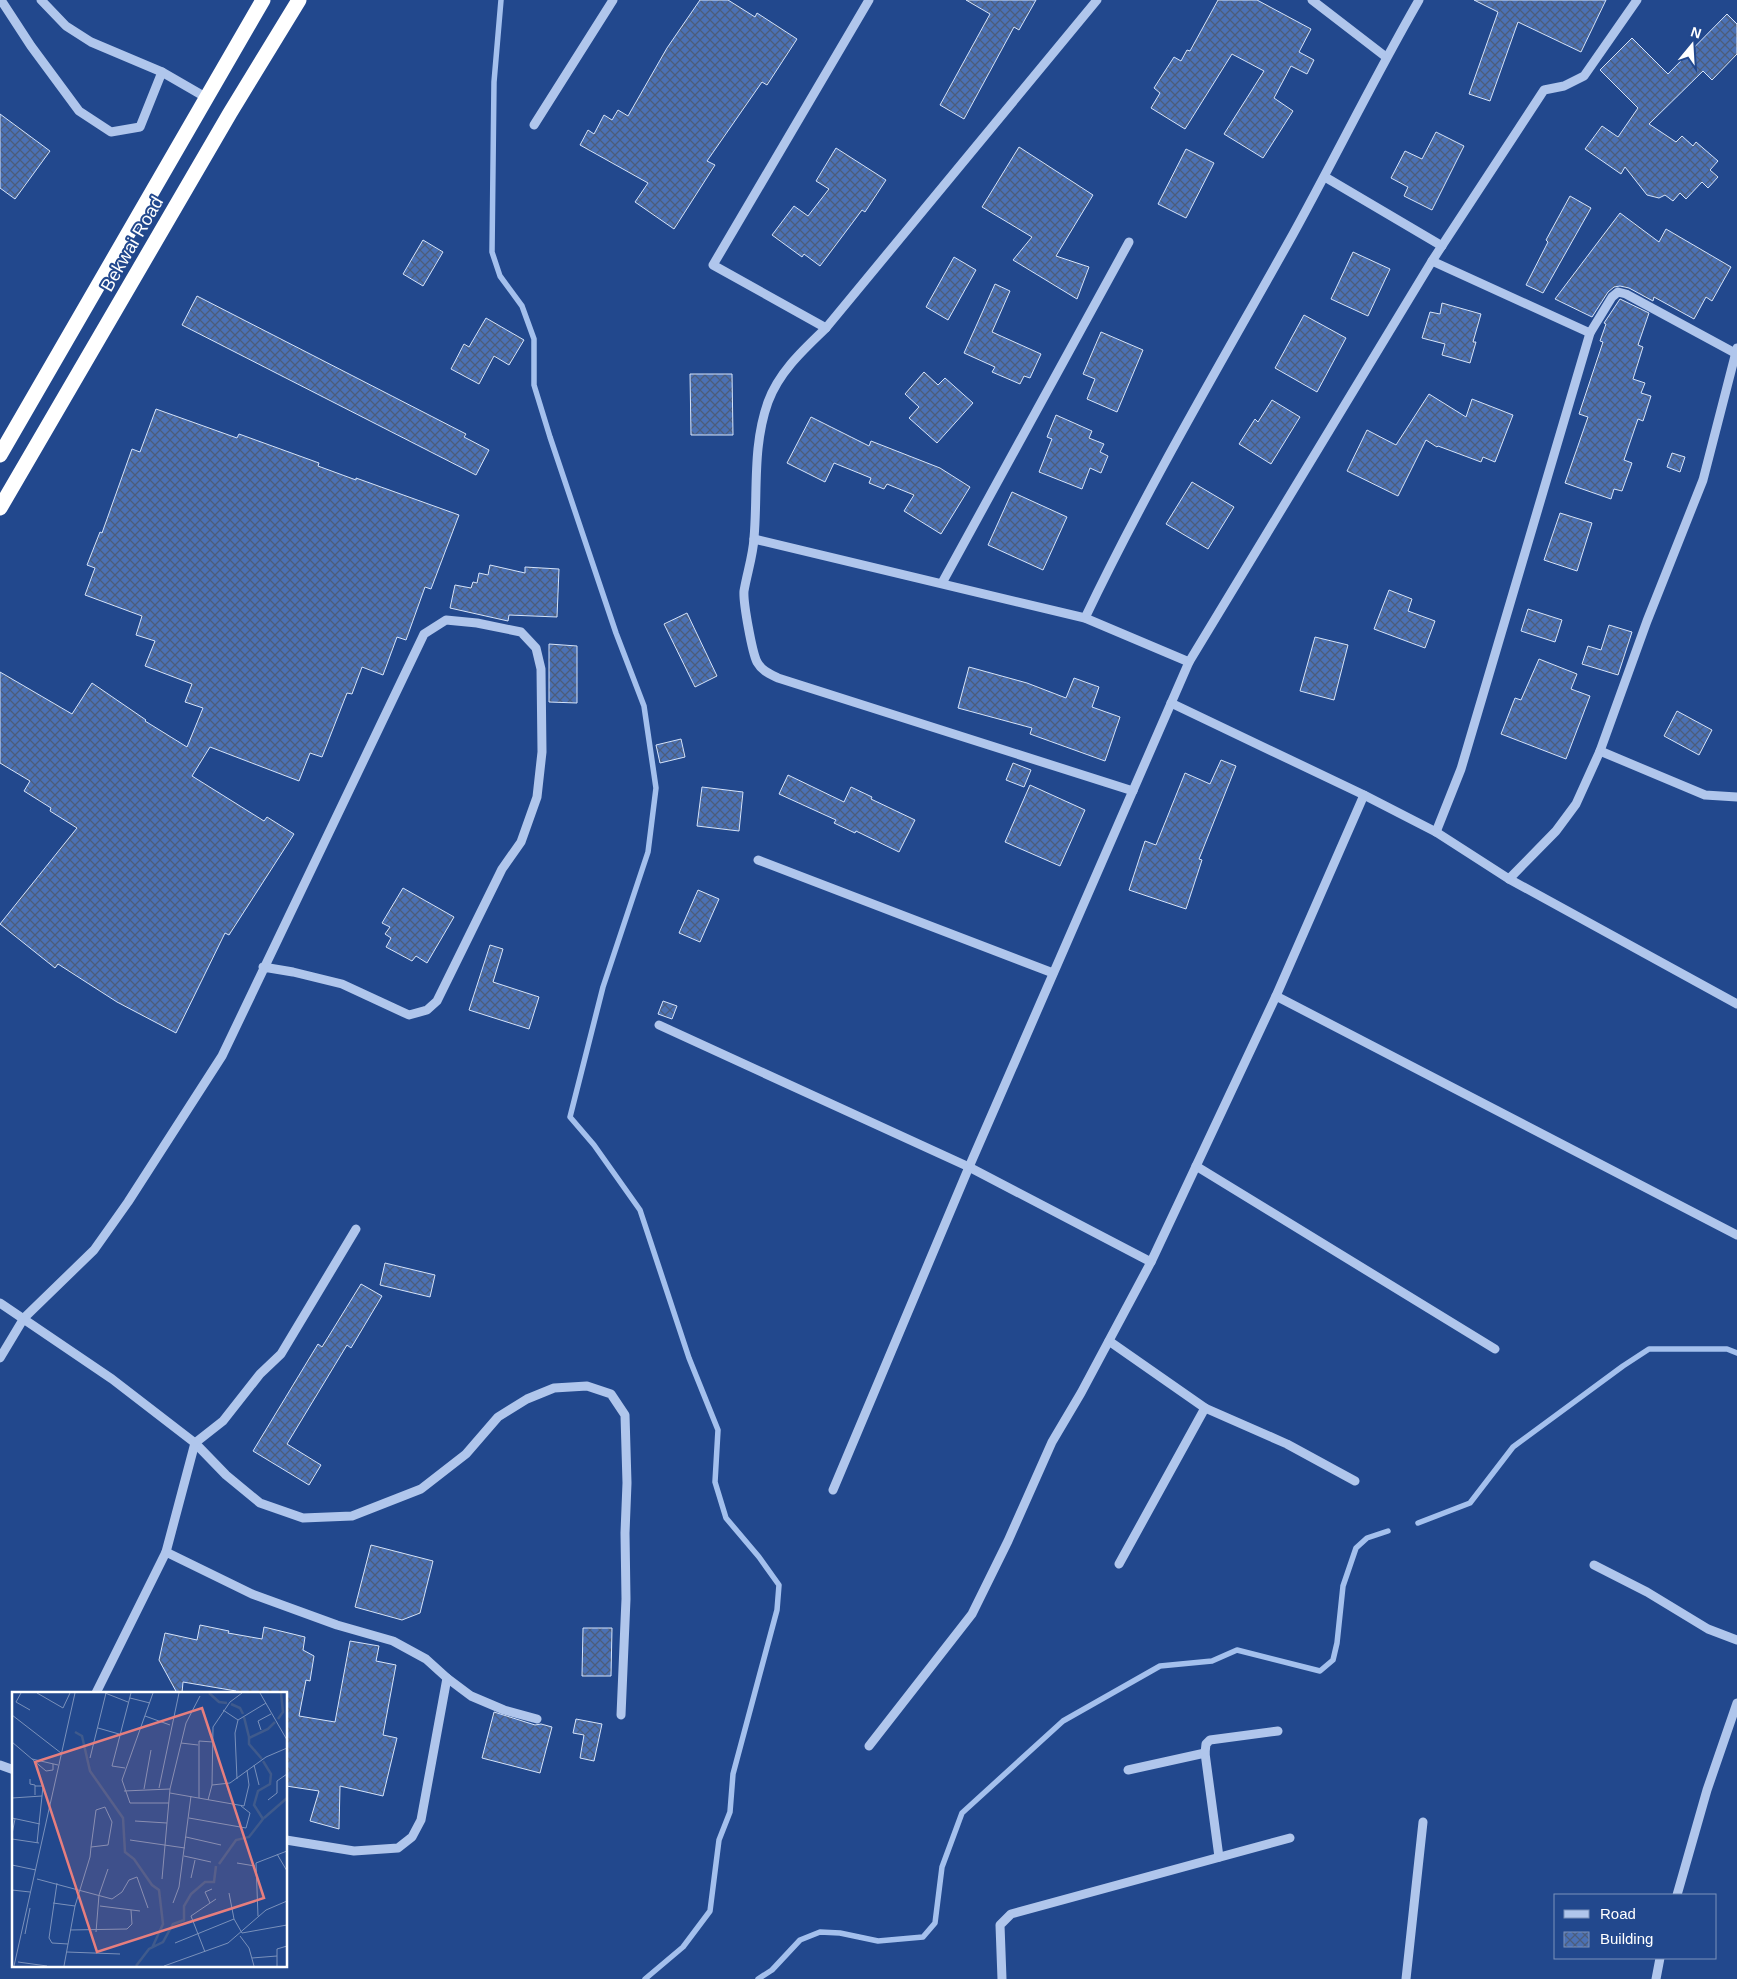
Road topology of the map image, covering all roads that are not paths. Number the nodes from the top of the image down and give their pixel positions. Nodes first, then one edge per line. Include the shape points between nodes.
1 (1, 0) edge
2 (41, 0) edge
3 (263, 0) edge
4 (299, 0) edge
5 (613, 0) edge
6 (869, 0) edge
7 (1097, 0) edge
8 (1312, 0) edge
9 (1418, 0) edge
10 (1638, 0) edge
11 (1386, 57) junction
12 (162, 72) junction
13 (207, 98) junction
14 (534, 125) dead end
15 (1325, 177) junction
16 (1129, 242) dead end
17 (1442, 246) junction
18 (1432, 261) junction
19 (826, 328) junction
20 (1590, 333) junction
21 (1736, 351) edge
22 (0, 455) edge
23 (0, 508) edge
24 (754, 539) junction
25 (942, 583) junction
26 (1084, 618) junction
27 (1189, 662) junction
28 (1171, 703) junction
29 (1600, 751) junction
30 (1133, 791) junction
31 (1364, 795) junction
32 (1737, 797) edge
33 (1436, 832) junction
34 (758, 860) dead end
35 (1509, 879) junction
36 (263, 968) junction
37 (1053, 974) junction
38 (1276, 996) junction
39 (1737, 1004) edge
40 (659, 1025) dead end
41 (1196, 1166) junction
42 (969, 1167) junction
43 (356, 1229) dead end
44 (1737, 1235) edge
45 (1151, 1262) junction
46 (0, 1303) edge
47 (24, 1318) junction
48 (1109, 1340) junction
49 (1495, 1349) dead end
50 (0, 1358) edge
51 (1205, 1408) junction
52 (195, 1443) junction
53 (1355, 1481) dead end
54 (833, 1490) dead end
55 (166, 1552) junction
56 (1119, 1564) dead end
57 (1594, 1565) dead end
58 (1737, 1640) edge
59 (447, 1678) junction
60 (96, 1692) edge
61 (1737, 1703) edge
62 (621, 1715) dead end
63 (538, 1719) dead end
64 (1278, 1731) dead end
65 (869, 1746) dead end
66 (1205, 1753) junction
67 (0, 1765) edge
68 (12, 1769) edge
69 (1128, 1770) dead end
70 (1423, 1822) dead end
71 (1290, 1838) dead end
72 (288, 1840) edge
73 (1219, 1857) junction
74 (1677, 1894) edge
75 (1660, 1959) edge
76 (1002, 1979) edge
77 (1406, 1979) edge
78 (1656, 1979) edge

1 - 12 street via 79,111 111,132 140,127
2 - 12 street via 66,26 91,42
3 - 13 highway, Bekwai Road
4 - 23 highway, Bekwai Road
5 - 14 street
6 - 19 street via 713,265
7 - 19 street
8 - 11 street
9 - 11 street
10 - 17 street via 1584,76 1564,86 1544,90
11 - 15 street
12 - 13 street
13 - 22 highway, Bekwai Road
15 - 17 street
15 - 26 street via 1120,545
16 - 25 street
17 - 18 street
18 - 20 street
18 - 27 street
19 - 24 street via 792,360 768,402 755,478
20 - 21 street via 1618,292
20 - 33 street via 1461,769
21 - 29 street via 1703,480
24 - 25 street
24 - 30 street via 744,594 753,649 765,672
25 - 26 street
26 - 27 street
27 - 28 street
28 - 30 street
28 - 31 street
29 - 32 street via 1705,795
29 - 35 street via 1576,804 1556,831
30 - 37 street
31 - 33 street
31 - 38 street
33 - 35 street
34 - 37 street
35 - 39 street
36 - 36 street via 424,634 446,620 477,622 521,632 536,648 541,669 542,752 537,796 521,842 502,870 437,1001 427,1010 410,1015 342,984
36 - 47 street via 222,1056 128,1202 94,1250
37 - 42 street
38 - 41 street
38 - 44 street
40 - 42 street
41 - 45 street
41 - 49 street
42 - 45 street
42 - 54 street
43 - 52 street via 281,1354 260,1374 223,1421
45 - 48 street
46 - 47 street
47 - 50 street
47 - 52 street via 112,1378
48 - 51 street
48 - 65 street via 1052,1442 972,1614
51 - 53 street via 1288,1444
51 - 56 street
52 - 55 street
52 - 62 street via 260,1503 303,1518 352,1516 421,1489 466,1454 498,1417 527,1399 554,1388 587,1386 611,1394 625,1415 627,1473
55 - 59 street via 252,1594 337,1625 393,1641 426,1659
55 - 60 street
57 - 58 street via 1708,1629
59 - 63 street via 471,1696
59 - 72 street via 422,1820 412,1837 398,1848 354,1850
61 - 74 street via 1707,1790
64 - 66 street via 1210,1740
66 - 69 street
66 - 73 street
67 - 68 street
70 - 77 street
71 - 73 street
73 - 76 street via 1011,1914 1000,1925
75 - 78 street

